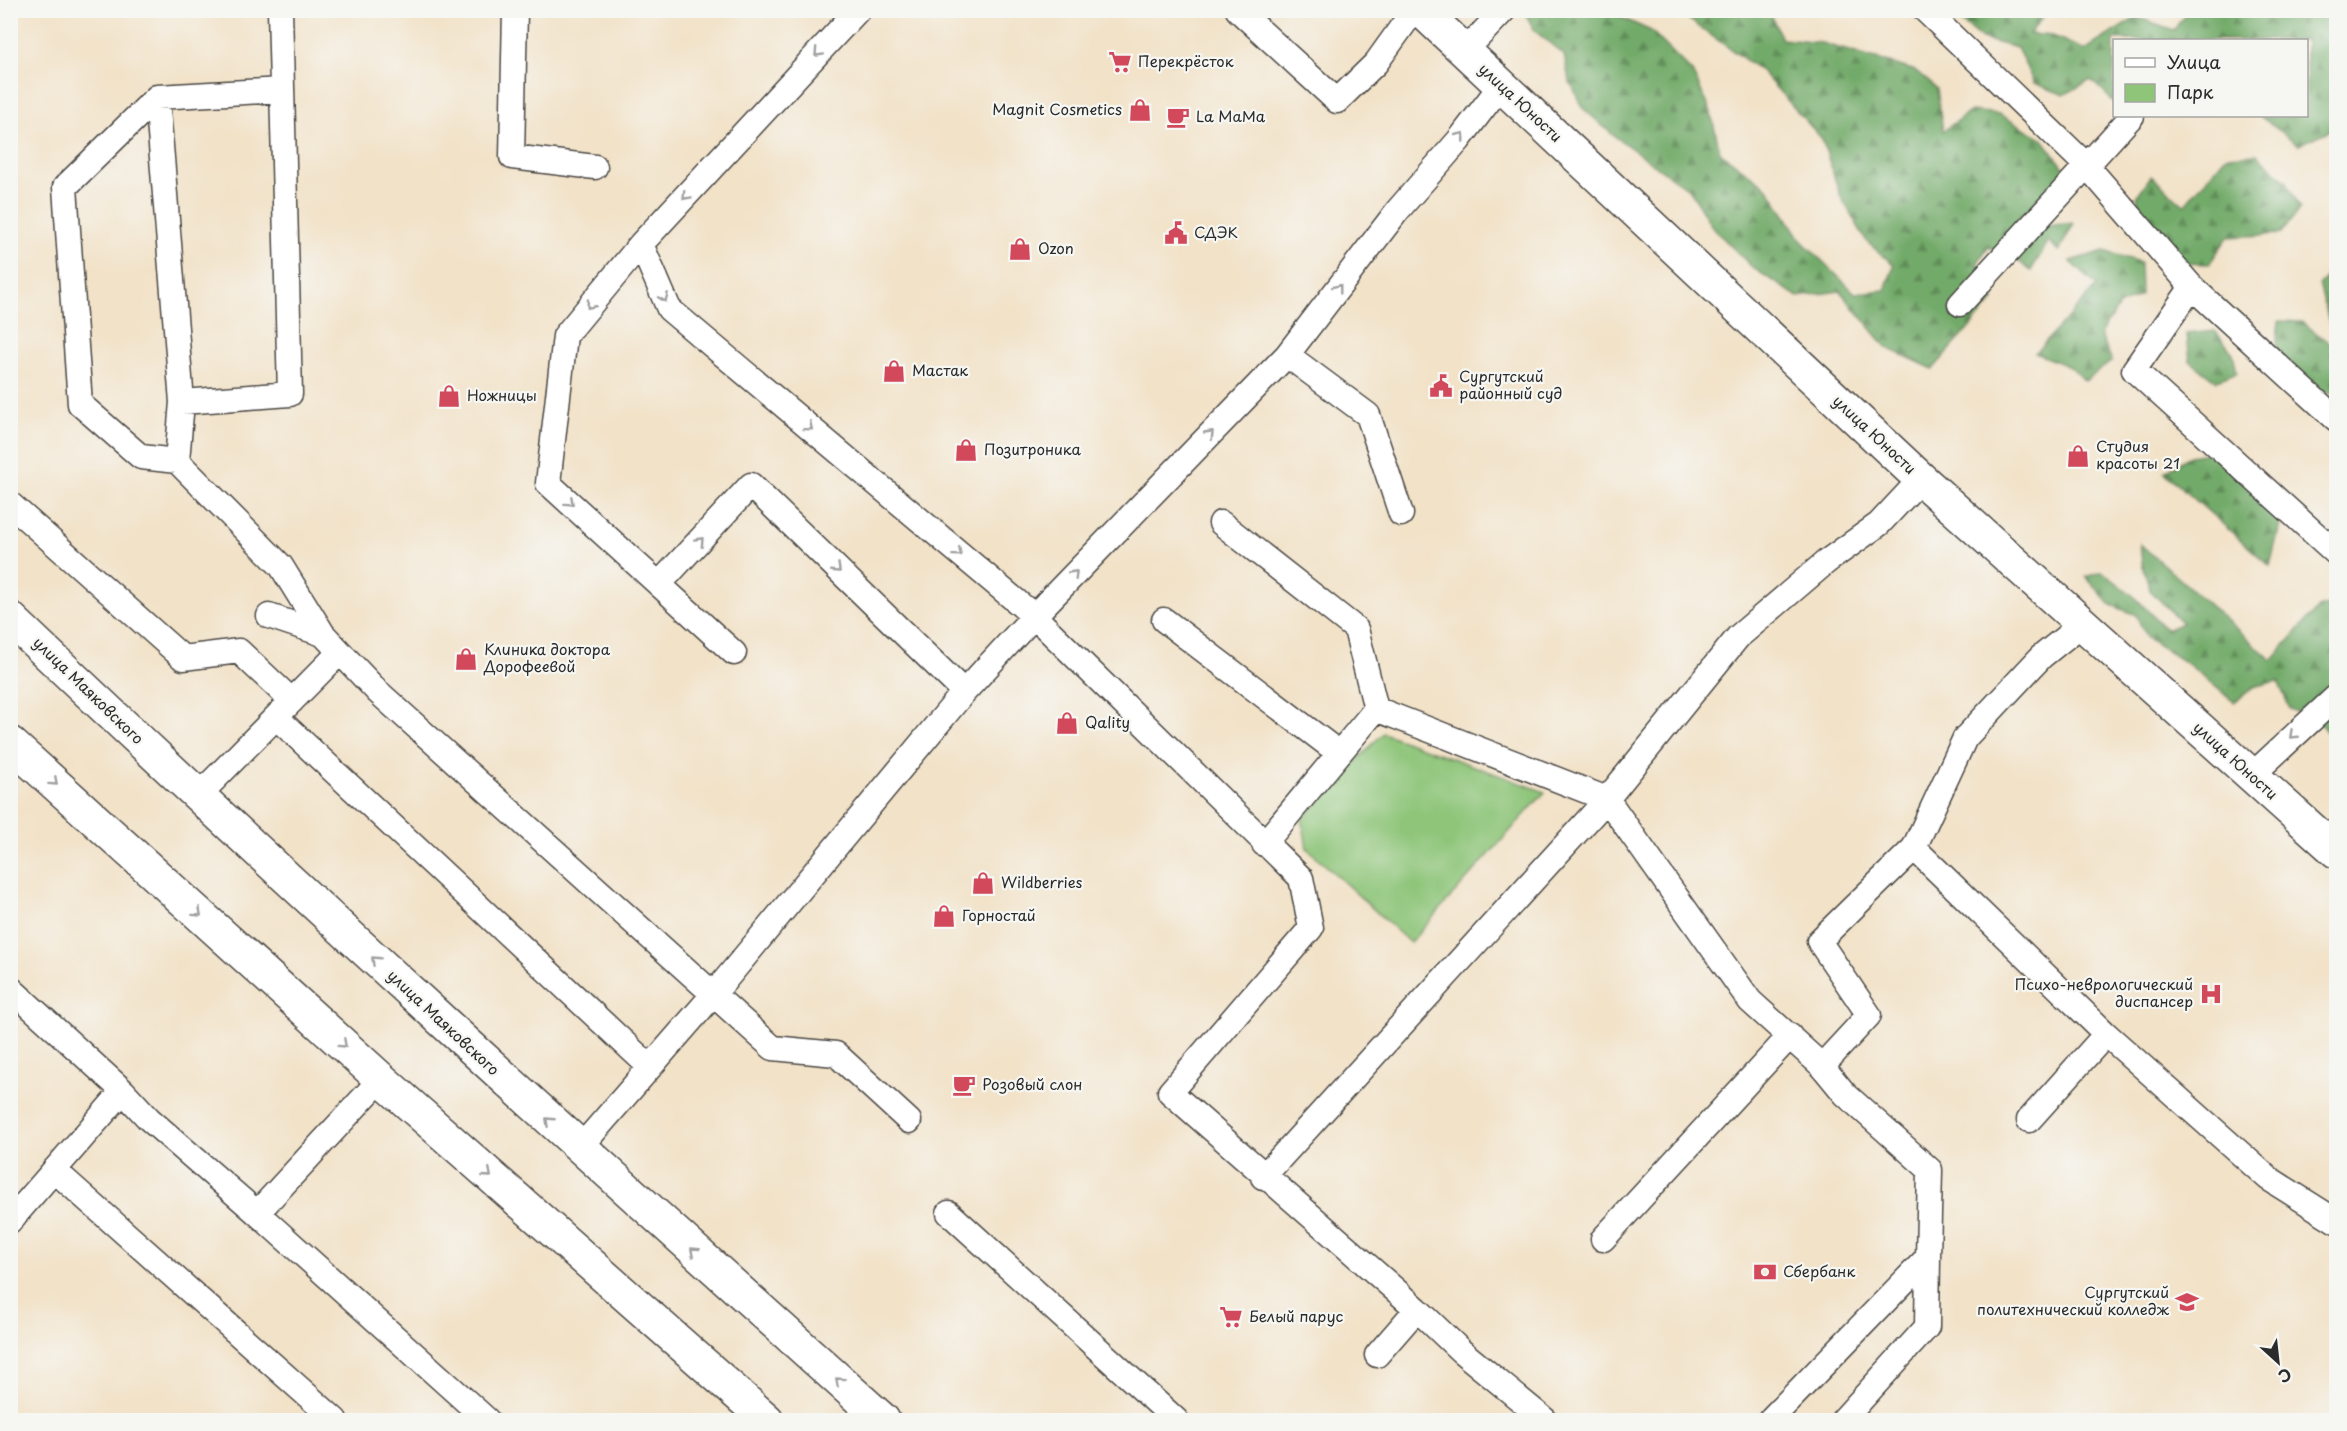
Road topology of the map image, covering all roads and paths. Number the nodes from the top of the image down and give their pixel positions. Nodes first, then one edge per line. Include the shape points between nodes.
1 (280, 10) edge
2 (515, 10) edge
3 (858, 10) edge
4 (1238, 10) edge
5 (1414, 10) edge
6 (1420, 10) edge
7 (1504, 10) edge
8 (1925, 10) edge
9 (1465, 51) junction
10 (1501, 85) junction
11 (281, 90) junction
12 (158, 97) junction
13 (2131, 117) edge
14 (594, 166) dead end
15 (2087, 166) junction
16 (641, 244) junction
17 (2192, 287) junction
18 (1960, 304) dead end
19 (1287, 355) junction
20 (182, 402) junction
21 (2337, 419) edge
22 (177, 461) junction
23 (1921, 479) junction
24 (10, 504) edge
25 (1401, 514) dead end
26 (1221, 523) dead end
27 (2337, 553) edge
28 (660, 583) junction
29 (269, 616) dead end
30 (1034, 616) junction
31 (10, 618) edge
32 (1164, 620) dead end
33 (2082, 624) junction
34 (323, 634) junction
35 (340, 652) junction
36 (734, 653) dead end
37 (964, 692) junction
38 (2337, 697) edge
39 (284, 709) junction
40 (1376, 710) junction
41 (10, 743) edge
42 (1339, 753) junction
43 (2251, 776) junction
44 (198, 796) junction
45 (1607, 799) junction
46 (1264, 844) junction
47 (1914, 848) junction
48 (2337, 851) edge
49 (10, 988) edge
50 (712, 996) junction
51 (2106, 1034) junction
52 (1790, 1036) junction
53 (1822, 1066) junction
54 (650, 1067) junction
55 (381, 1079) junction
56 (123, 1091) junction
57 (2029, 1120) dead end
58 (909, 1121) dead end
59 (579, 1149) junction
60 (54, 1170) junction
61 (1263, 1177) junction
62 (257, 1213) junction
63 (949, 1213) dead end
64 (10, 1221) edge
65 (2337, 1221) edge
66 (1603, 1239) dead end
67 (1928, 1257) junction
68 (1417, 1309) junction
69 (1377, 1355) dead end
70 (335, 1420) edge
71 (487, 1420) edge
72 (767, 1420) edge
73 (883, 1420) edge
74 (1176, 1420) edge
75 (1545, 1420) edge
76 (1770, 1420) edge
77 (1843, 1420) edge

1 - 11 lane
2 - 14 lane via 512,157
3 -> 16 lane
4 - 5 lane via 1337,101 1376,63
6 - 9 main road, улица Юности
7 - 9 lane
8 - 15 lane
9 - 10 main road, улица Юности
19 -> 10 lane via 1398,210
10 - 23 main road, улица Юности
11 - 12 lane
11 - 20 lane via 290,394
12 - 20 lane
12 - 22 lane via 65,187 80,404 141,457
13 - 15 lane
15 - 17 lane
15 - 18 lane
16 -> 28 lane via 565,336 548,483
16 -> 30 lane via 669,309
17 - 21 lane
17 - 27 lane via 2134,370
19 - 25 lane via 1368,415
30 -> 19 lane
20 - 22 lane
22 - 34 lane via 281,566
23 - 33 main road, улица Юности
23 - 45 lane via 1880,524 1826,562 1738,637
24 - 39 lane via 183,658 239,651
26 - 40 lane via 1356,629
28 - 36 lane
28 -> 37 lane via 751,485
29 - 34 lane
30 - 37 lane
30 - 46 lane
31 - 44 main road, улица Маяковского
32 - 42 lane
33 - 43 main road, улица Юности
33 - 47 lane via 2041,657 1965,738
34 - 35 lane
35 - 39 lane
35 - 50 lane via 378,692
37 - 50 lane
38 -> 43 lane
39 - 44 lane
39 - 54 lane
40 - 42 lane
40 - 45 lane
41 -> 55 main road
42 - 46 lane
43 - 48 main road, улица Юности
59 -> 44 main road, улица Маяковского
45 - 52 lane via 1750,1001
45 - 61 lane
46 - 61 lane via 1301,878 1311,928 1170,1092
47 - 51 lane
47 - 53 lane via 1819,941 1869,1015
49 - 56 lane
50 - 54 lane
50 - 58 lane via 773,1048 836,1054
51 - 57 lane
51 - 65 lane via 2268,1178
52 - 53 lane
52 - 66 lane
53 - 67 lane via 1845,1095 1930,1170
54 - 59 lane
55 - 62 lane
55 -> 72 main road
56 - 60 lane
56 - 62 lane via 149,1119
73 -> 59 main road, улица Маяковского
60 - 64 lane
60 - 70 lane
61 - 68 lane
62 - 71 lane
63 - 74 lane
67 - 76 lane
67 - 77 lane via 1927,1327
68 - 69 lane
68 - 75 lane

